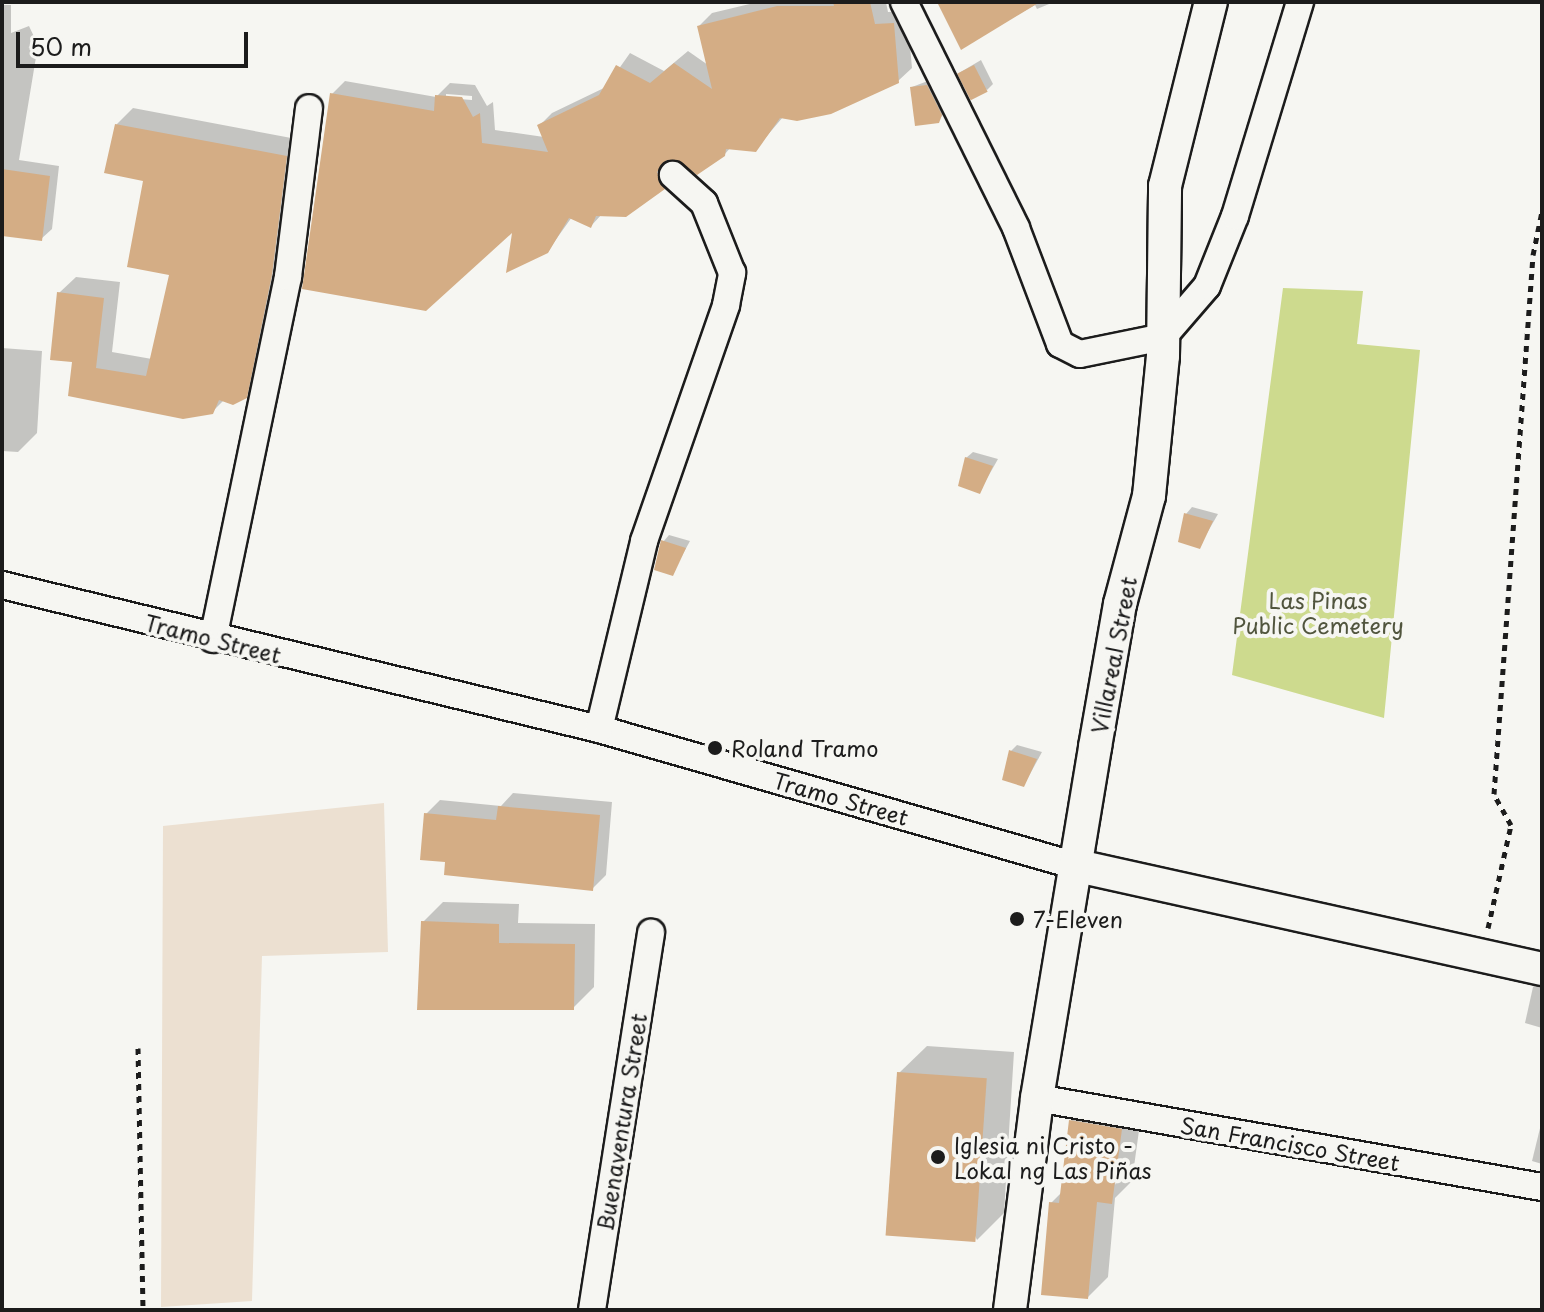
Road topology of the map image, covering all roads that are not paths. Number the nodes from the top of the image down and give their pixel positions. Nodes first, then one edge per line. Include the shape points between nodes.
1 (904, 2) edge
2 (1211, 2) edge
3 (1300, 2) edge
4 (309, 108) dead end
5 (673, 175) dead end
6 (1163, 337) junction
7 (2, 585) edge
8 (213, 639) junction
9 (599, 729) junction
10 (1078, 866) junction
11 (651, 933) dead end
12 (1542, 969) edge
13 (1037, 1098) junction
14 (1542, 1187) edge
15 (592, 1310) edge
16 (1010, 1310) edge

1 - 6 street via 1016,228 1060,344 1080,354 1100,354
2 - 6 street, Villareal Street via 1165,186
3 - 6 street via 1214,273 1200,297
4 - 8 street via 288,277
5 - 9 street via 704,203 732,273 726,305 644,541
6 - 10 street, Villareal Street via 1149,496 1120,604
7 - 8 street, Tramo Street
8 - 9 street, Tramo Street
9 - 10 street, Tramo Street
10 - 12 street, Tramo Street
10 - 13 street, Villareal Street
11 - 15 street, Buenaventura Street
13 - 14 street, San Francisco Street
13 - 16 street, Villareal Street

